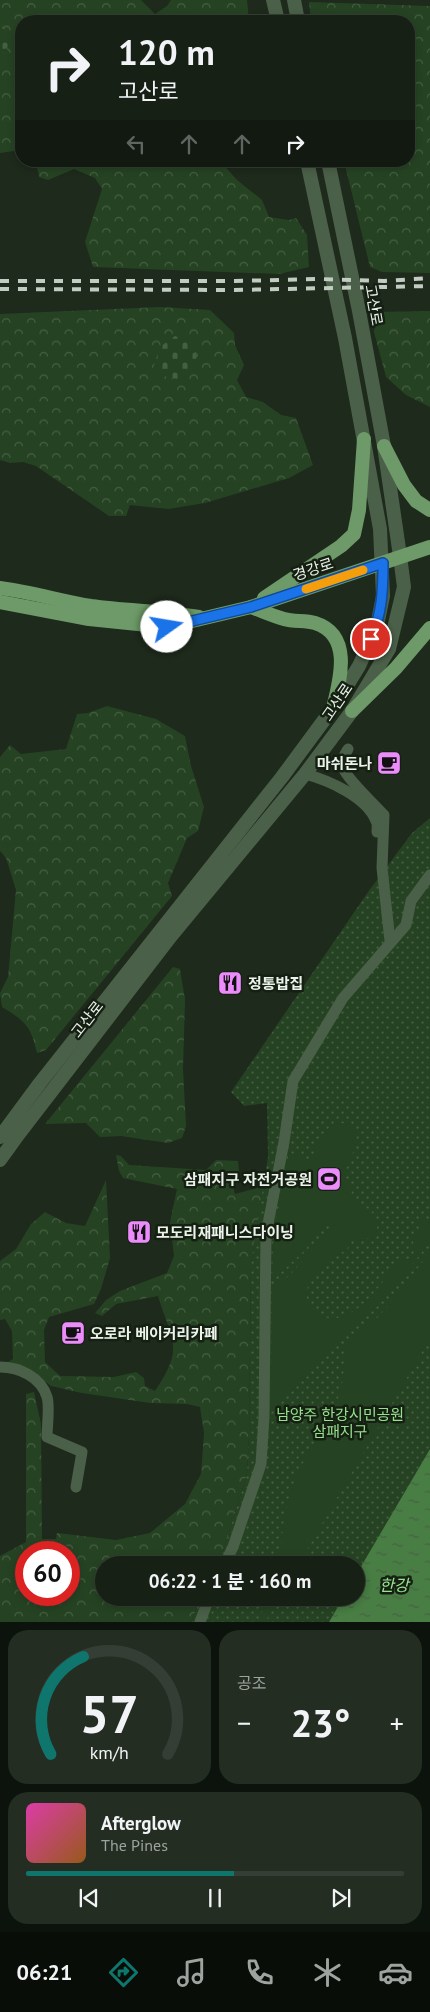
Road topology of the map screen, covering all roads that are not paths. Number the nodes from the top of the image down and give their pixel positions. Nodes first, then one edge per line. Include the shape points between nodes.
1 (273, 0) edge
2 (294, 0) edge
3 (277, 15) edge
4 (297, 15) edge
5 (309, 167) edge
6 (329, 167) edge
7 (364, 439) junction
8 (384, 446) junction
9 (430, 510) edge
10 (430, 547) edge
11 (400, 556) junction
12 (383, 563) junction
13 (0, 588) edge
14 (0, 602) edge
15 (251, 607) junction
16 (205, 618) junction
17 (430, 628) edge
18 (333, 708) junction
19 (352, 711) junction
20 (348, 749) dead end
21 (305, 774) junction
22 (382, 868) junction
23 (430, 875) edge
24 (390, 942) junction
25 (0, 1137) edge
26 (0, 1160) edge
27 (0, 1366) edge
28 (76, 1487) dead end
29 (229, 1556) edge
30 (206, 1606) edge
31 (200, 1622) edge

1 - 3 street
2 - 4 street
5 - 7 street, 고산로
6 - 8 street, 고산로
7 - 12 street, 고산로
7 - 15 main road via 354,534
8 - 9 main road via 404,485 416,501
8 - 11 street, 고산로
10 - 11 main road, 경강로
11 - 12 main road, 경강로
11 - 19 street, 고산로 via 404,587 389,649
12 - 15 main road, 경강로
12 - 18 street, 고산로 via 383,596 377,626 359,666
13 - 16 main road, 경강로 via 121,610 167,611
14 - 16 main road, 경강로 via 130,625 167,627
15 - 16 main road, 경강로
15 - 18 main road via 286,620 315,623 334,635 341,652 340,679
17 - 19 main road via 396,668
18 - 25 street, 고산로
19 - 21 street, 고산로
20 - 22 street via 343,767 384,815
21 - 22 street via 325,780 368,807 377,822 377,853
21 - 26 street, 고산로 via 171,936
22 - 24 street
23 - 24 street via 411,901 406,925
24 - 29 street via 342,998 293,1081 266,1234 261,1464
27 - 28 street via 12,1367 35,1378 47,1397 47,1437 82,1452
30 - 31 street

